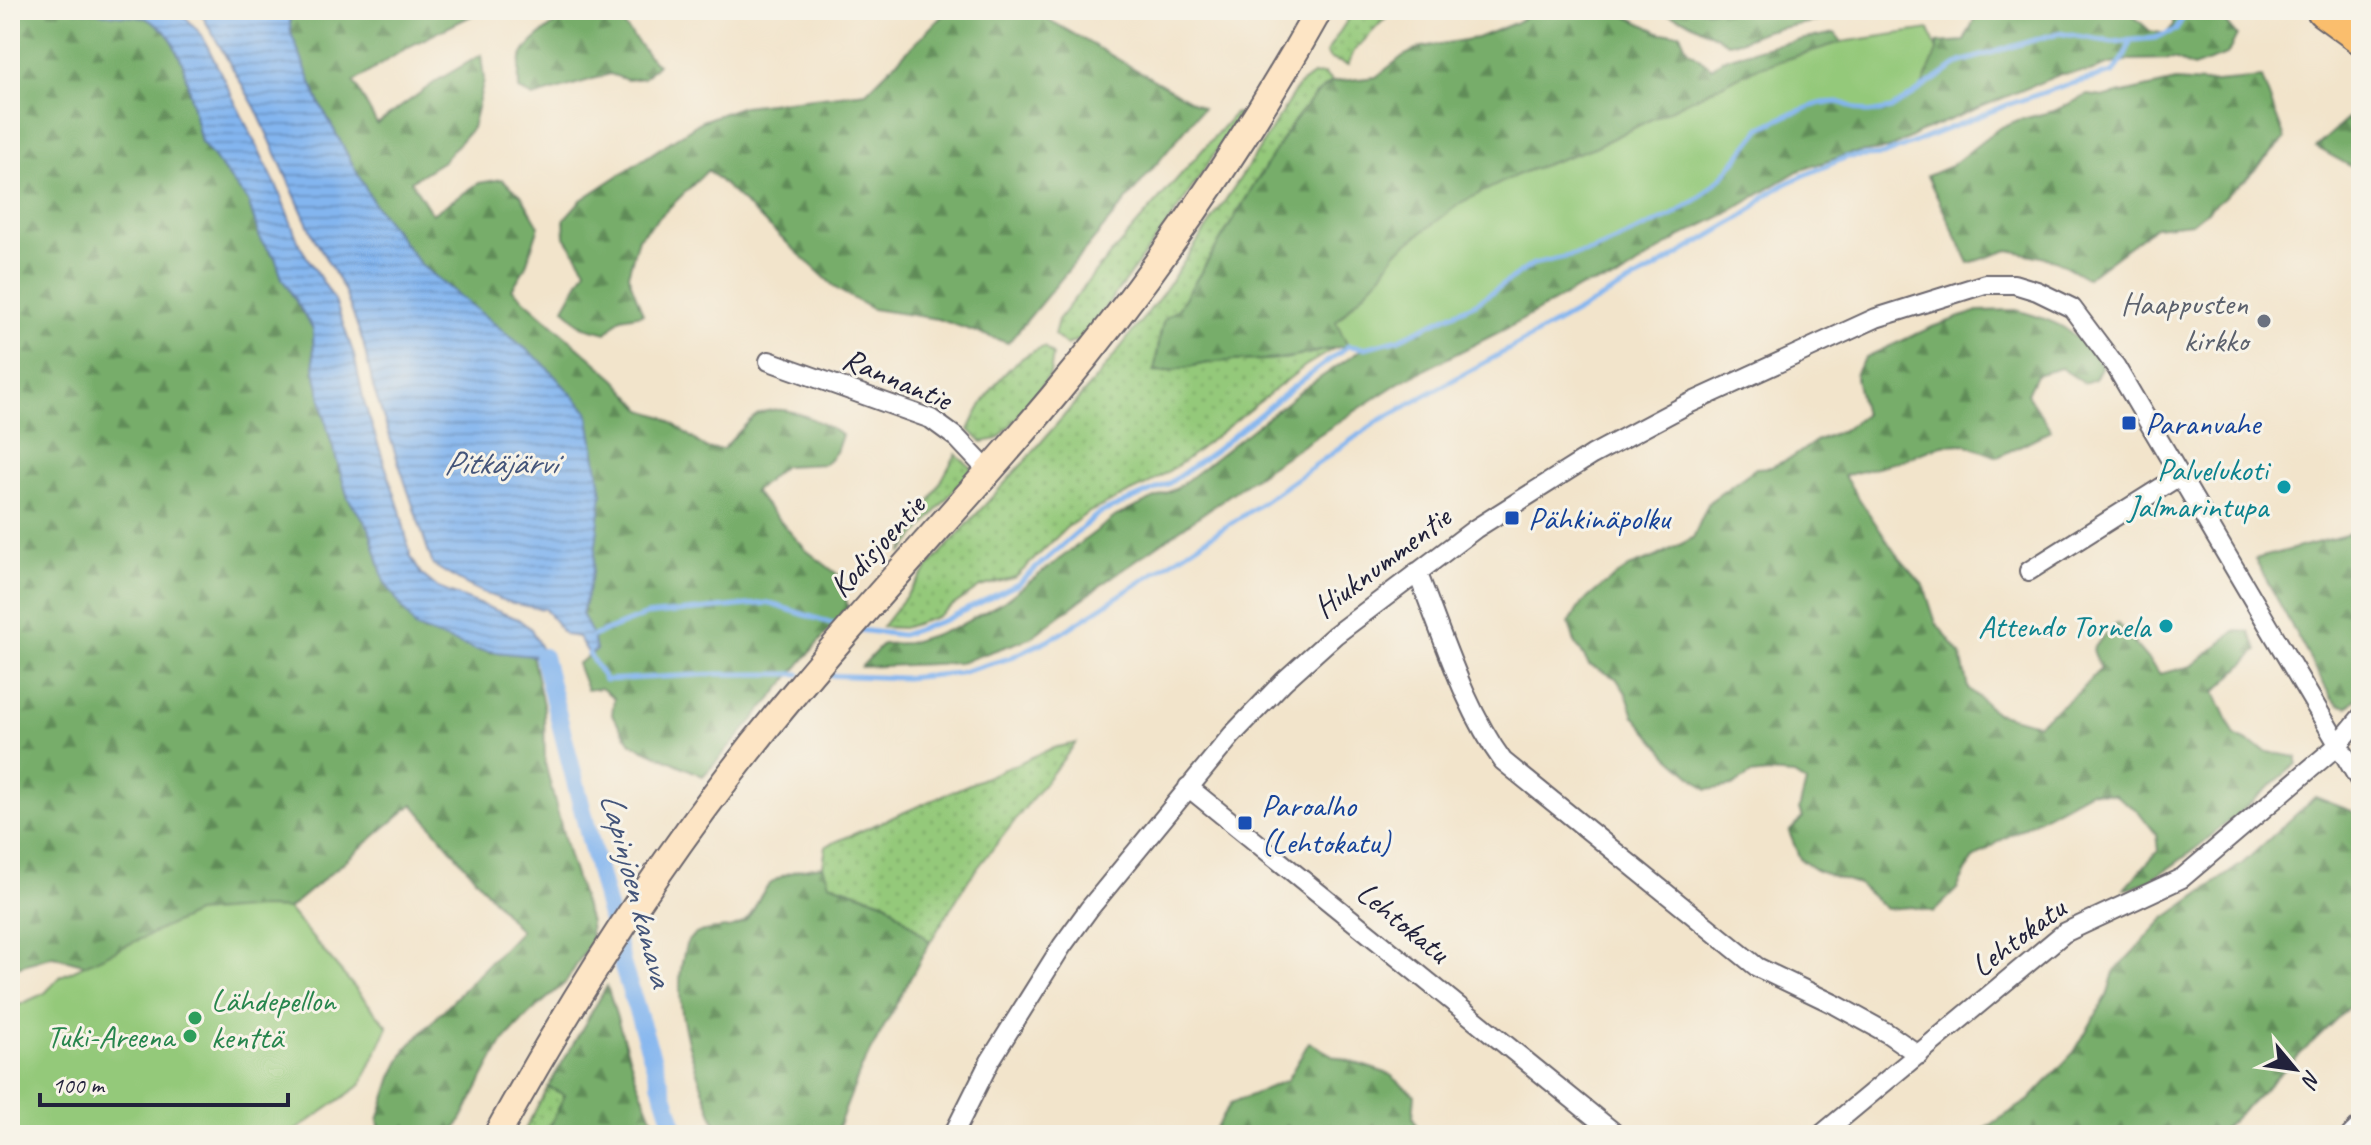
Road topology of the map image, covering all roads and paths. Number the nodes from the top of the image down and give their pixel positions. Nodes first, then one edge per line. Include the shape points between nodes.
1 (1319, 10) edge
2 (2324, 10) edge
3 (2361, 37) edge
4 (769, 361) dead end
5 (989, 472) junction
6 (2181, 475) junction
7 (2029, 571) dead end
8 (1417, 572) junction
9 (2361, 717) edge
10 (2337, 746) junction
11 (2361, 783) edge
12 (1188, 787) junction
13 (1919, 1055) junction
14 (2361, 1125) edge
15 (497, 1135) edge
16 (953, 1135) edge
17 (1617, 1135) edge
18 (1821, 1135) edge
19 (2351, 1135) edge

1 - 5 street, Kodisjoentie via 1234,150 1155,265
2 - 3 highway
4 - 5 street, Rannantie via 931,419
5 - 15 street, Kodisjoentie via 798,689 673,848
6 - 7 street
6 - 8 street, Hiuknummentie via 2116,367 2072,308 2014,284 1985,284 1876,318 1686,405 1592,455
6 - 10 street, Hiuknummentie
8 - 12 street, Hiuknummentie via 1284,681
8 - 13 street via 1466,694 1503,761 1757,967 1836,1005
9 - 10 street, Lehtokatu
10 - 11 street, Hiuknummentie
10 - 13 street, Lehtokatu via 2182,878 2064,933
12 - 16 street, Hiuknummentie via 1054,958 990,1061
12 - 17 street, Lehtokatu
13 - 18 street, Lehtokatu
14 - 19 street

